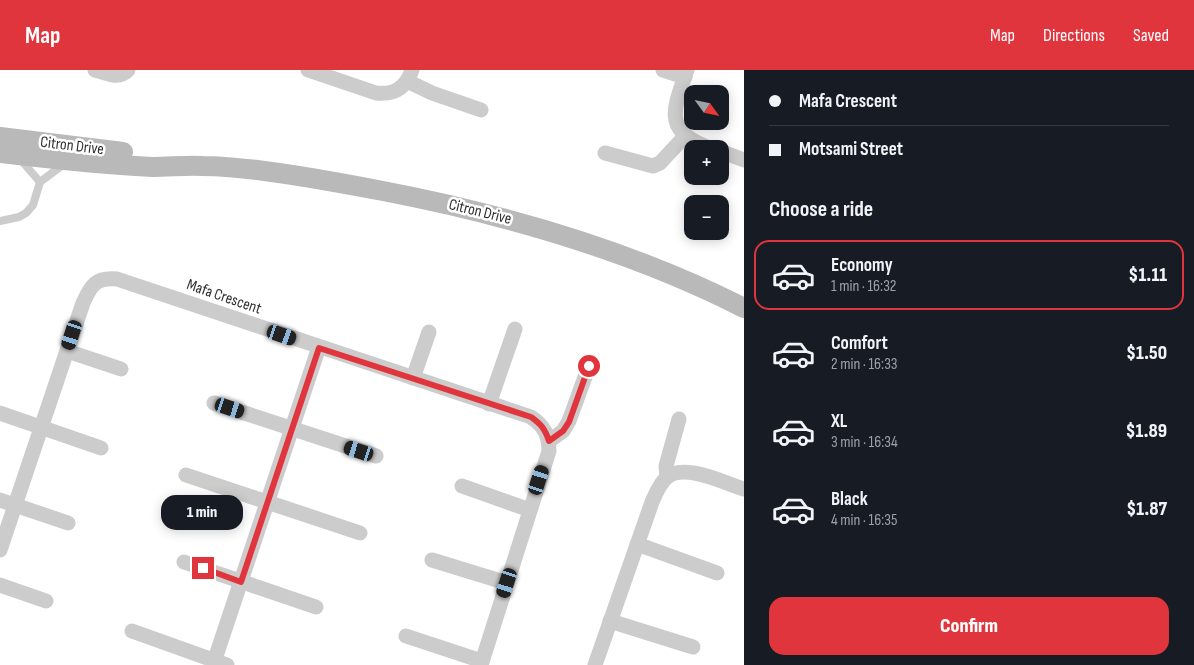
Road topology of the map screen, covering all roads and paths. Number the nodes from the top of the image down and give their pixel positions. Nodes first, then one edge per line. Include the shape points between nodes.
1 (94, 70) edge
2 (128, 70) edge
3 (308, 70) edge
4 (663, 70) edge
5 (686, 73) edge
6 (409, 75) edge
7 (481, 110) dead end
8 (686, 135) junction
9 (0, 137) edge
10 (695, 140) edge
11 (604, 153) dead end
12 (8, 154) edge
13 (729, 154) edge
14 (744, 160) edge
15 (68, 161) junction
16 (203, 166) junction
17 (40, 182) junction
18 (0, 221) edge
19 (744, 308) edge
20 (515, 329) dead end
21 (429, 332) dead end
22 (319, 348) junction
23 (67, 351) junction
24 (589, 366) dead end
25 (121, 368) dead end
26 (413, 378) junction
27 (214, 403) dead end
28 (489, 404) junction
29 (0, 413) edge
30 (679, 419) dead end
31 (42, 426) junction
32 (292, 428) junction
33 (549, 441) junction
34 (101, 448) dead end
35 (376, 456) dead end
36 (186, 475) dead end
37 (667, 477) junction
38 (462, 486) dead end
39 (744, 488) edge
40 (0, 500) edge
41 (267, 502) junction
42 (15, 505) junction
43 (530, 510) junction
44 (68, 523) dead end
45 (360, 533) dead end
46 (637, 544) junction
47 (0, 550) edge
48 (432, 560) dead end
49 (184, 562) dead end
50 (717, 573) dead end
51 (241, 582) junction
52 (507, 583) junction
53 (0, 585) edge
54 (46, 601) dead end
55 (316, 607) dead end
56 (610, 622) junction
57 (132, 631) dead end
58 (406, 636) dead end
59 (692, 647) dead end
60 (481, 663) edge
61 (218, 664) edge
62 (595, 665) edge

1 - 2 street via 114,76
3 - 6 street via 387,94 396,91
4 - 5 street
5 - 8 street via 674,118
6 - 7 street via 432,93
8 - 10 street
8 - 11 street via 660,163 653,166
9 - 16 street, Citron Drive via 154,155
12 - 15 street, Citron Drive
12 - 17 lane
13 - 14 street
15 - 16 street, Citron Drive via 155,167
15 - 17 lane
16 - 19 street, Citron Drive via 260,170 341,183 494,214 649,264
17 - 18 lane via 33,205 26,213
20 - 28 street
21 - 26 street
22 - 23 street, Mafa Crescent via 117,279 105,278 88,291
22 - 26 street, Mafa Crescent
22 - 32 street
23 - 25 street
23 - 31 street, Mafa Crescent
24 - 33 street via 569,422
26 - 28 street, Mafa Crescent
27 - 32 street
28 - 33 street, Mafa Crescent via 531,417 546,431
29 - 31 street
30 - 37 street via 666,466
31 - 34 street
31 - 42 street, Mafa Crescent
32 - 35 street
32 - 41 street
33 - 43 street
36 - 41 street
37 - 39 street via 690,471
37 - 46 street via 652,502
38 - 43 street
40 - 42 street
41 - 45 street
41 - 51 street
42 - 44 street
42 - 47 street, Mafa Crescent
43 - 52 street
46 - 50 street
46 - 56 street
48 - 52 street
49 - 51 street
51 - 55 street
51 - 61 street
52 - 60 street
53 - 54 street
56 - 59 street
56 - 62 street
57 - 61 street
58 - 60 street

